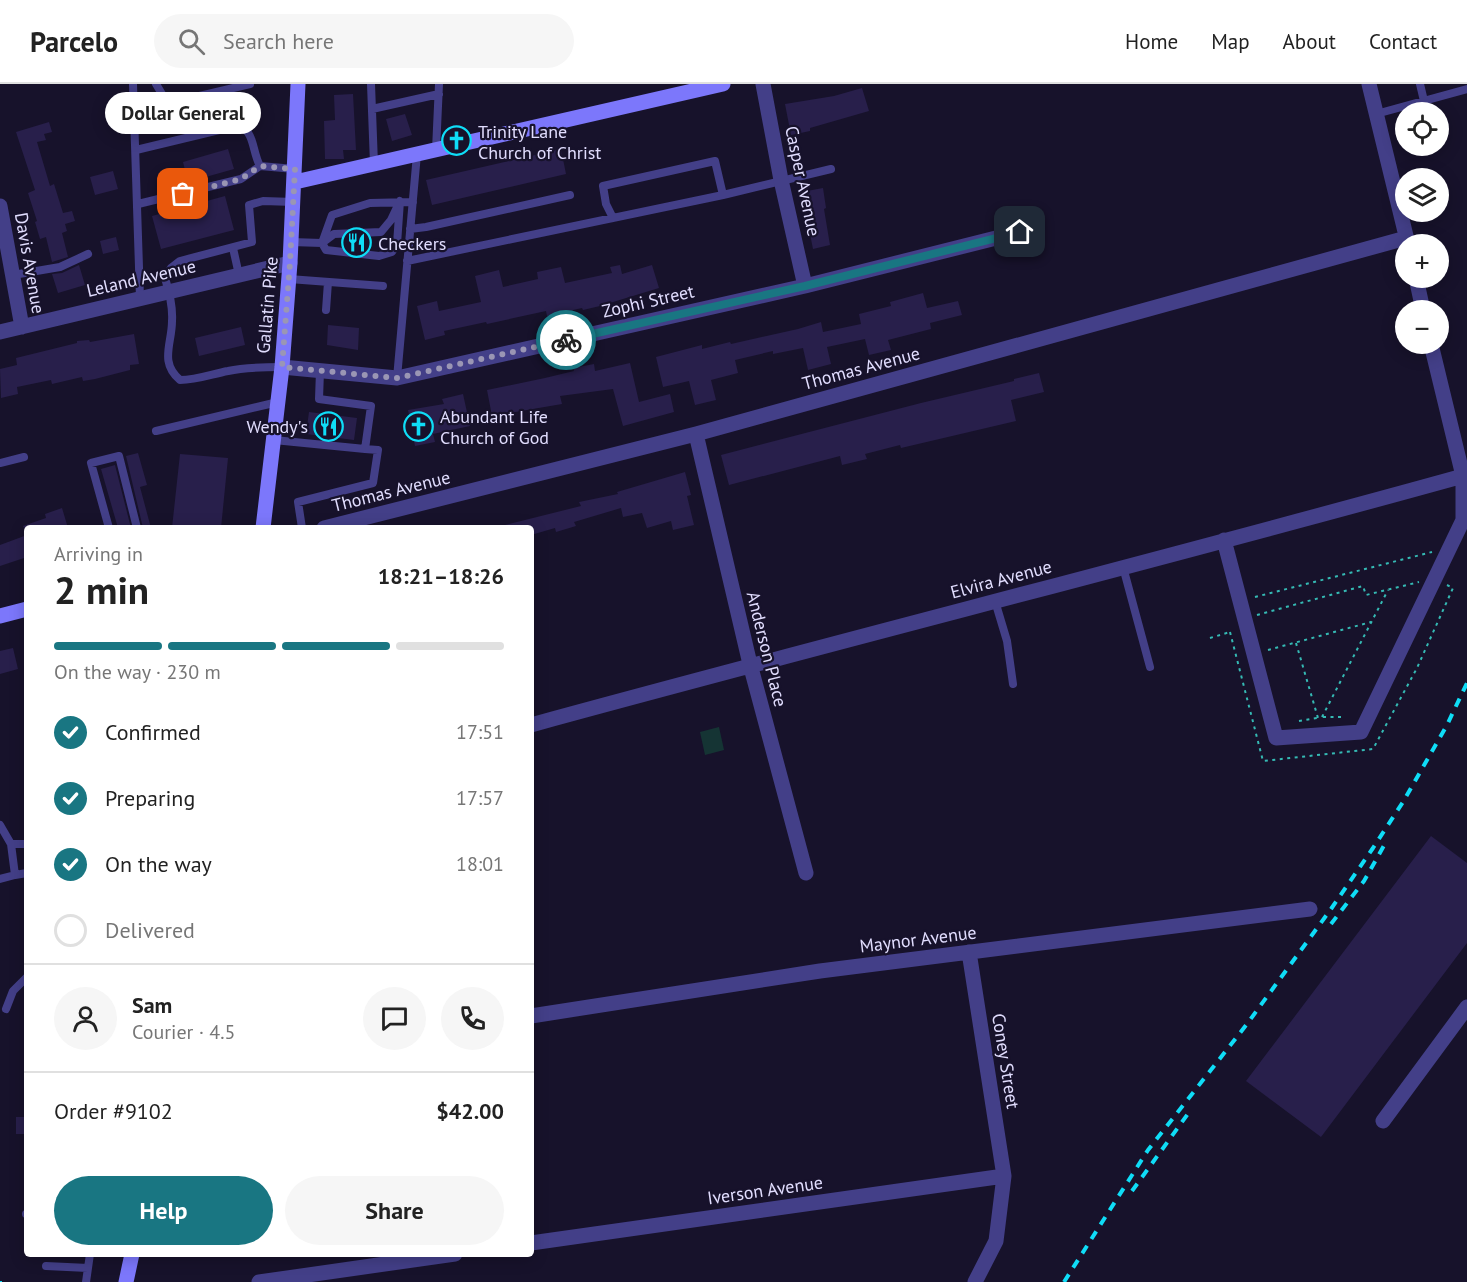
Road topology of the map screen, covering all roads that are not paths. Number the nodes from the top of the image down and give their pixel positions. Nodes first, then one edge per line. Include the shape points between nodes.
1 (133, 84) edge
2 (156, 84) edge
3 (250, 84) edge
4 (298, 84) edge
5 (371, 84) edge
6 (439, 84) edge
7 (763, 84) edge
8 (1369, 84) edge
9 (1419, 84) edge
10 (718, 85) edge
11 (1467, 89) edge
12 (439, 94) junction
13 (1424, 101) junction
14 (372, 109) junction
15 (1376, 114) junction
16 (136, 150) junction
17 (436, 150) junction
18 (417, 154) junction
19 (374, 164) junction
20 (260, 166) junction
21 (831, 169) dead end
22 (295, 175) junction
23 (781, 180) junction
24 (570, 195) dead end
25 (723, 195) junction
26 (400, 201) junction
27 (413, 201) junction
28 (294, 202) junction
29 (138, 204) junction
30 (0, 206) edge
31 (613, 218) junction
32 (410, 229) junction
33 (1020, 232) dead end
34 (1405, 234) edge
35 (291, 242) junction
36 (322, 243) junction
37 (1395, 244) edge
38 (233, 248) junction
39 (88, 254) dead end
40 (407, 261) junction
41 (290, 263) junction
42 (13, 274) junction
43 (239, 275) junction
44 (289, 279) junction
45 (328, 282) junction
46 (383, 286) dead end
47 (805, 286) junction
48 (169, 292) junction
49 (140, 298) junction
50 (326, 310) dead end
51 (22, 327) junction
52 (0, 332) edge
53 (1433, 354) edge
54 (282, 367) junction
55 (320, 370) junction
56 (397, 378) junction
57 (278, 402) junction
58 (156, 431) dead end
59 (696, 434) junction
60 (273, 440) junction
61 (365, 449) junction
62 (24, 457) dead end
63 (0, 463) edge
64 (1462, 476) junction
65 (108, 525) edge
66 (136, 525) edge
67 (263, 525) edge
68 (302, 525) edge
69 (336, 525) edge
70 (1224, 540) junction
71 (1124, 567) junction
72 (995, 602) junction
73 (24, 610) edge
74 (0, 616) edge
75 (750, 664) junction
76 (1150, 667) dead end
77 (1013, 684) dead end
78 (534, 724) edge
79 (0, 825) edge
80 (11, 844) junction
81 (24, 844) edge
82 (806, 873) dead end
83 (24, 874) edge
84 (15, 875) junction
85 (0, 879) edge
86 (1310, 909) dead end
87 (969, 952) junction
88 (24, 981) edge
89 (1467, 1007) edge
90 (6, 1009) dead end
91 (534, 1016) edge
92 (1383, 1121) dead end
93 (1004, 1176) junction
94 (534, 1243) edge
95 (90, 1257) edge
96 (131, 1257) edge
97 (434, 1257) edge
98 (46, 1266) dead end
99 (88, 1268) junction
100 (86, 1282) edge
101 (126, 1282) edge
102 (259, 1282) edge
103 (975, 1282) edge

1 - 16 lane
2 - 3 lane via 174,102
4 - 22 main road, Gallatin Pike
5 - 14 lane
6 - 12 lane
7 - 23 street, Casper Avenue
8 - 15 street
9 - 13 lane
10 - 17 main road
11 - 13 lane
12 - 14 lane
12 - 17 lane
13 - 15 lane
14 - 19 lane
15 - 34 street
16 - 20 lane via 240,125 251,137
16 - 29 lane
17 - 18 main road
18 - 19 main road
18 - 27 lane
19 - 22 main road
20 - 22 lane
20 - 29 lane via 241,179
21 - 23 lane
22 - 28 main road, Gallatin Pike
23 - 25 lane
23 - 47 street, Casper Avenue
24 - 32 lane
25 - 31 lane
25 - 31 lane via 715,160 603,186
26 - 27 lane
26 - 36 lane via 381,232 334,234
26 - 36 lane via 370,203 332,215
26 - 36 lane via 397,244 392,252 379,256 326,250
27 - 32 lane
28 - 35 main road, Gallatin Pike
28 - 38 lane via 263,201 249,205 252,242
29 - 49 lane
30 - 42 street, Davis Avenue
31 - 40 lane
32 - 40 lane
33 - 47 street, Zophi Street
35 - 36 lane
35 - 41 main road, Gallatin Pike
37 - 59 street, Thomas Avenue
38 - 43 lane
38 - 48 lane via 180,261 165,278
39 - 42 lane via 60,267
40 - 56 lane
41 - 43 street, Leland Avenue
41 - 44 main road, Gallatin Pike
42 - 51 street, Davis Avenue
43 - 48 street, Leland Avenue
44 - 45 lane
44 - 54 main road, Gallatin Pike
45 - 46 lane
45 - 50 lane
47 - 56 street, Zophi Street
48 - 49 street, Leland Avenue
48 - 54 lane via 173,317 168,363 180,380 250,367
49 - 51 street, Leland Avenue
51 - 52 street, Leland Avenue
53 - 64 street
54 - 55 street, Zophi Street
54 - 57 main road, Gallatin Pike
55 - 56 street, Zophi Street
55 - 61 lane via 319,399 371,405
57 - 58 lane
57 - 60 main road, Gallatin Pike
59 - 69 street, Thomas Avenue
59 - 75 street, Anderson Place
60 - 61 lane
60 - 67 main road, Gallatin Pike
61 - 68 lane via 378,450 373,483 298,502
62 - 63 lane
64 - 70 street, Elvira Avenue
64 - 70 street via 1463,520 1361,732 1276,738
65 - 66 lane via 91,463 119,456
70 - 71 street, Elvira Avenue
71 - 72 street, Elvira Avenue
71 - 76 lane
72 - 75 street, Elvira Avenue
72 - 77 lane via 1009,651
73 - 74 main road
75 - 78 street, Elvira Avenue
75 - 82 street, Anderson Place
79 - 80 lane
80 - 81 lane
80 - 84 lane
83 - 84 lane
84 - 85 lane
86 - 87 street, Maynor Avenue
87 - 91 street, Maynor Avenue
87 - 93 street, Coney Street
88 - 90 lane via 13,991
89 - 92 street
93 - 94 street, Iverson Avenue
93 - 103 street, Coney Street via 996,1241
95 - 99 lane
96 - 101 main road
97 - 102 street
98 - 99 lane
99 - 100 lane

